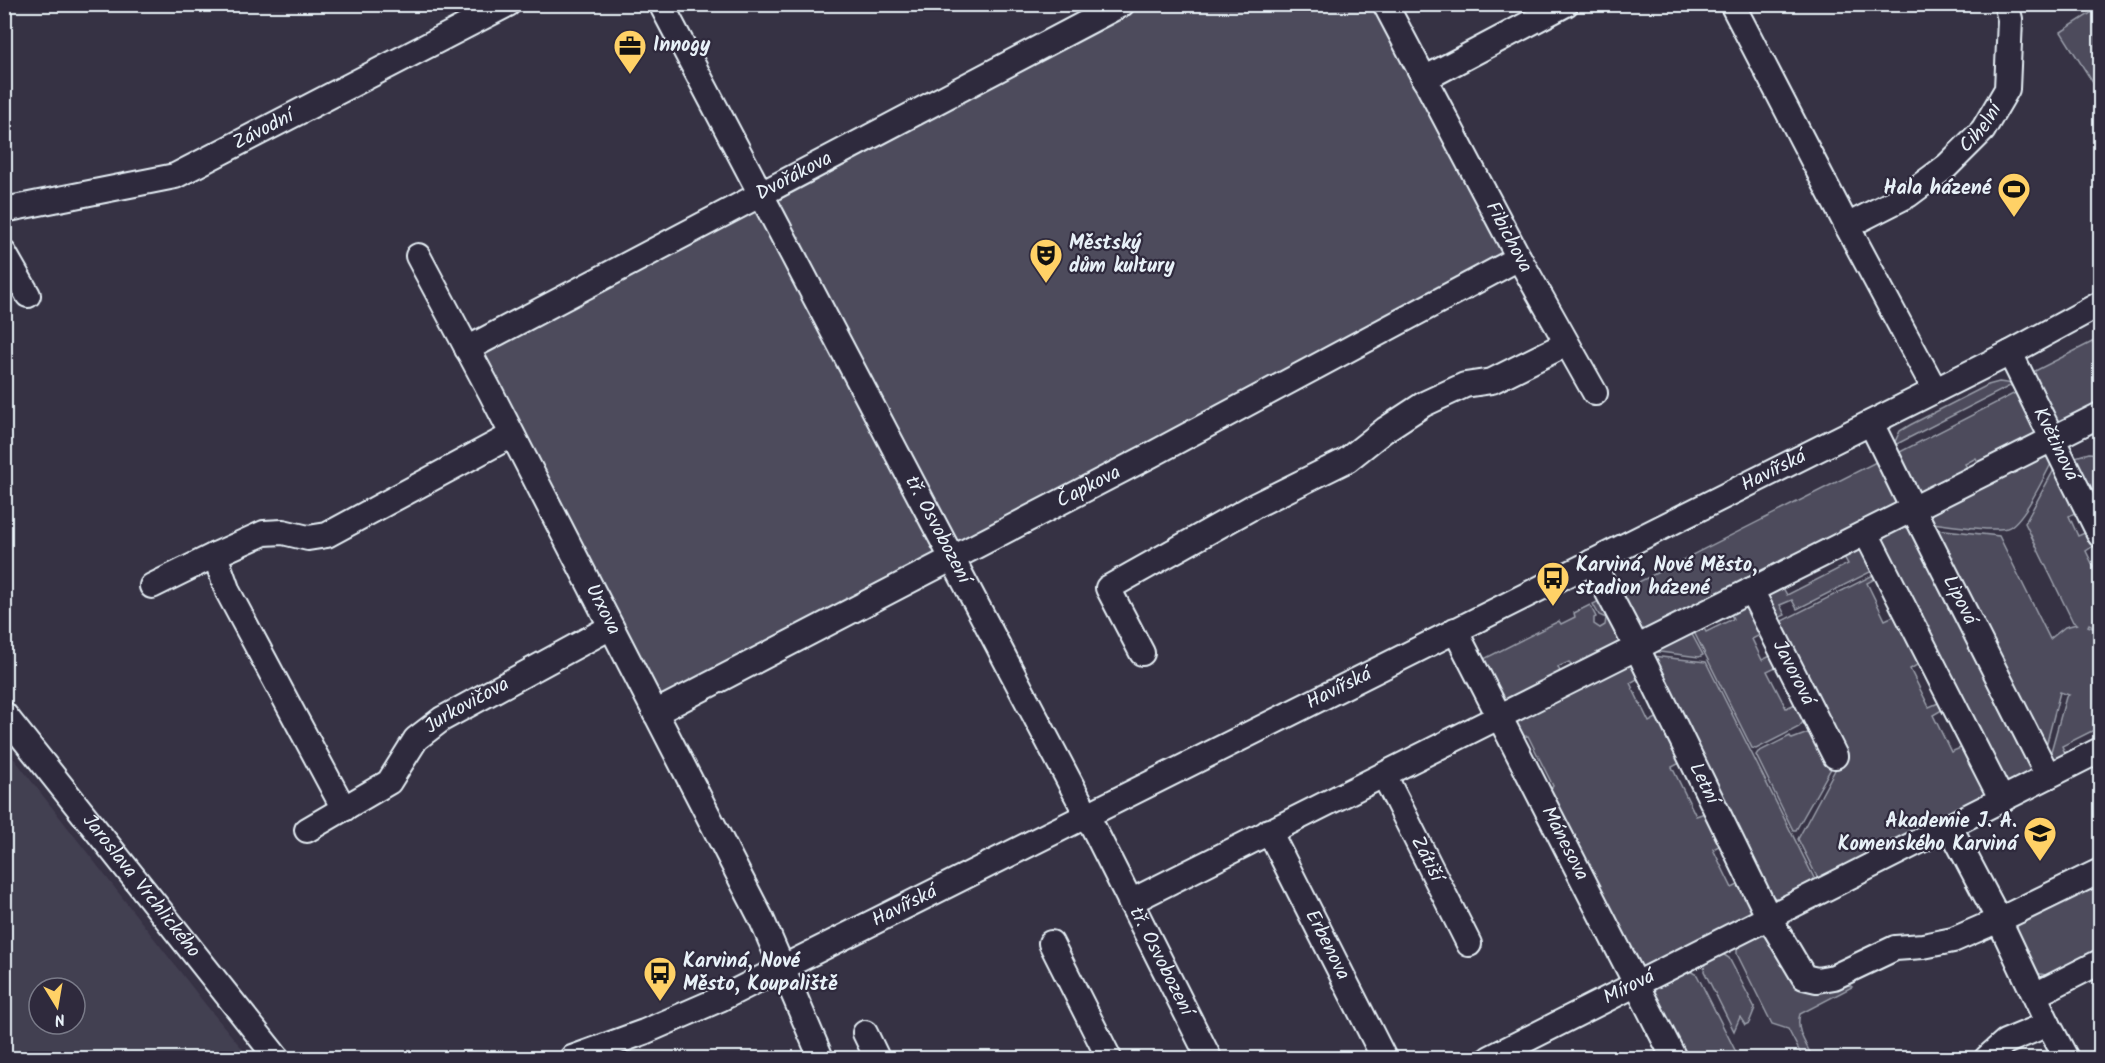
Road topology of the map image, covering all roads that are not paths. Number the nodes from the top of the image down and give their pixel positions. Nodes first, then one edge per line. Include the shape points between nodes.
1 (508, 4) edge
2 (661, 4) edge
3 (1122, 4) edge
4 (1385, 4) edge
5 (1566, 4) edge
6 (1732, 4) edge
7 (2006, 4) edge
8 (1424, 79) junction
9 (760, 195) junction
10 (4, 210) edge
11 (1847, 226) junction
12 (4, 253) edge
13 (418, 256) dead end
14 (1519, 258) junction
15 (28, 295) dead end
16 (2100, 304) edge
17 (1566, 344) junction
18 (467, 349) junction
19 (2010, 353) junction
20 (1935, 390) junction
21 (1595, 393) dead end
22 (2100, 415) edge
23 (1871, 423) junction
24 (512, 435) junction
25 (2053, 439) junction
26 (1913, 509) junction
27 (1866, 533) junction
28 (2100, 535) edge
29 (215, 555) junction
30 (951, 560) junction
31 (1592, 562) junction
32 (152, 586) dead end
33 (1751, 590) junction
34 (611, 627) junction
35 (1455, 630) junction
36 (1637, 648) junction
37 (1142, 653) dead end
38 (656, 713) junction
39 (4, 714) edge
40 (1499, 717) junction
41 (2100, 750) edge
42 (1835, 756) dead end
43 (1384, 776) junction
44 (2048, 776) junction
45 (2002, 800) junction
46 (344, 810) junction
47 (1087, 815) junction
48 (1950, 827) junction
49 (307, 830) dead end
50 (1269, 831) junction
51 (2100, 871) edge
52 (1130, 902) junction
53 (1769, 918) junction
54 (1999, 920) junction
55 (1051, 943) dead end
56 (1469, 944) dead end
57 (2100, 962) edge
58 (781, 968) junction
59 (1637, 984) junction
60 (2035, 995) junction
61 (2048, 1024) junction
62 (864, 1033) dead end
63 (1526, 1050) edge
64 (277, 1059) edge
65 (572, 1059) edge
66 (820, 1059) edge
67 (877, 1059) edge
68 (1109, 1059) edge
69 (1209, 1059) edge
70 (1384, 1059) edge
71 (1490, 1059) edge
72 (1674, 1059) edge
73 (1987, 1059) edge
74 (2066, 1059) edge

1 - 10 street, Závodní via 175,176
2 - 9 street, tř. Osvobození
3 - 9 street, Dvořákova
4 - 8 street, Fibichova
5 - 8 street
6 - 11 street
7 - 11 street, Cihelní via 2010,19 2007,89 1983,130 1947,166 1908,195
8 - 14 street, Fibichova
9 - 18 street, Dvořákova
9 - 30 street, tř. Osvobození
11 - 20 street
12 - 15 street
13 - 18 street, Urxova
14 - 17 street, Fibichova
14 - 30 street, Čapkova
16 - 19 street, Havířská
17 - 21 street, Fibichova
17 - 37 street via 1492,381 1465,385 1424,405 1347,460 1257,504 1108,588
18 - 24 street, Urxova
19 - 20 street, Havířská
19 - 25 street, Květinová
20 - 23 street, Havířská
22 - 25 street
23 - 26 street, Lipová
23 - 31 street, Havířská
24 - 29 street via 327,535 308,538 283,532 264,533
24 - 34 street, Urxova
25 - 26 street
25 - 28 street, Květinová
26 - 27 street
26 - 44 street, Lipová
27 - 33 street
27 - 45 street
29 - 32 street
29 - 46 street via 228,592
30 - 38 street, Čapkova
30 - 47 street, tř. Osvobození
31 - 35 street, Havířská
31 - 36 street, Letní
33 - 36 street
33 - 42 street, Javorová
34 - 38 street, Urxova
34 - 46 street, Jurkovičova via 442,719 416,739 389,782
35 - 40 street, Mánesova
35 - 47 street, Havířská
36 - 40 street
36 - 53 street, Letní
38 - 58 street, Urxova via 761,918
39 - 64 street, Jaroslava Vrchlického
40 - 43 street
40 - 59 street, Mánesova
41 - 44 street, Mírová
43 - 50 street
43 - 56 street, Zátiší
44 - 45 street, Mírová
45 - 48 street, Mírová
46 - 49 street, Jurkovičova
47 - 52 street, tř. Osvobození
47 - 58 street, Havířská
48 - 53 street, Mírová
48 - 54 street
50 - 52 street
50 - 70 street, Erbenova
51 - 54 street
52 - 69 street, tř. Osvobození
53 - 54 street via 1804,977 1817,980 1834,977 1895,948 1953,940
53 - 59 street, Mírová
54 - 60 street
55 - 68 street
57 - 60 street
58 - 65 street, Havířská via 720,999
58 - 66 street, Urxova
59 - 63 street, Mírová
59 - 72 street, Mánesova
60 - 61 street
61 - 73 street via 2005,1042
61 - 74 street
62 - 67 street
63 - 71 street, Mírová

